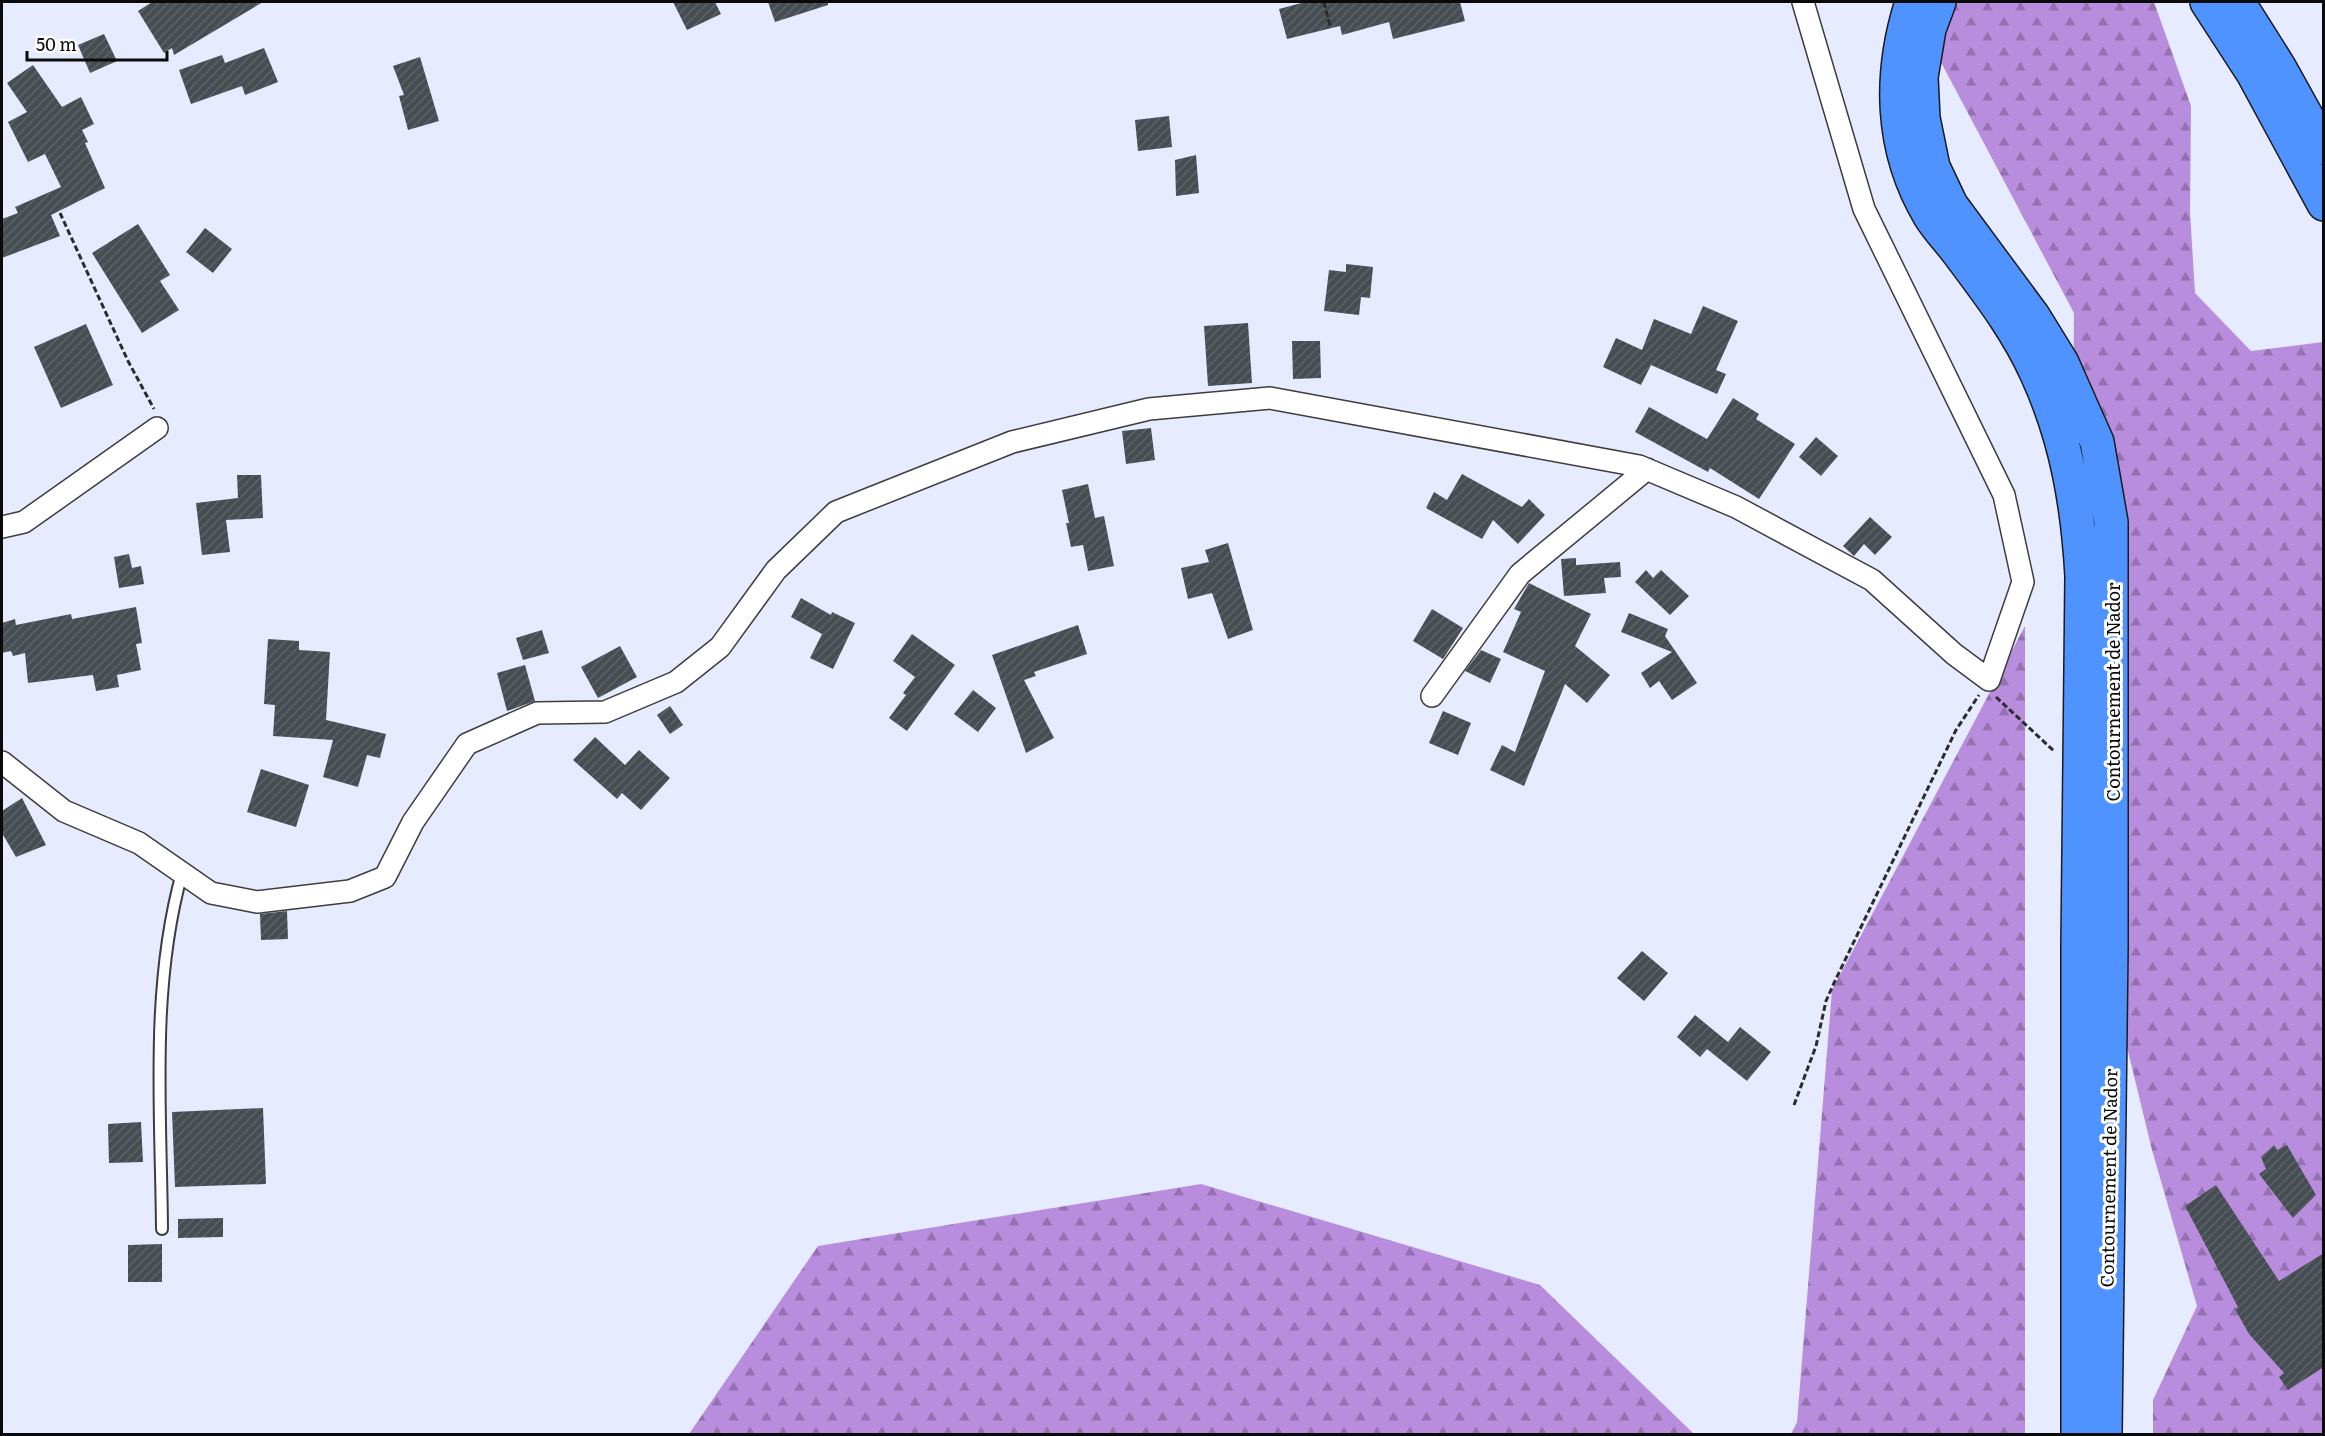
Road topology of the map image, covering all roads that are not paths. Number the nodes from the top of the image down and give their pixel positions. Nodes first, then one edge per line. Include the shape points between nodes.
1 (1803, 2) edge
2 (1912, 2) edge
3 (1939, 2) edge
4 (2207, 2) edge
5 (2238, 2) edge
6 (2324, 148) edge
7 (2324, 204) edge
8 (157, 428) road end
9 (1647, 469) junction
10 (2, 527) edge
11 (1431, 696) dead end
12 (2, 762) edge
13 (182, 873) junction
14 (2078, 947) junction
15 (2111, 947) junction
16 (162, 1229) dead end
17 (2078, 1434) edge
18 (2105, 1434) edge

1 - 9 street via 1864,209 2004,495 2023,582 1987,684 1872,580 1736,507
2 - 14 highway, Contournement de Nador via 1900,37 1895,83 1898,129 1910,174 1930,216 2012,326 2057,422 2071,472 2082,576
3 - 15 highway, Contournement de Nador via 1929,30 1921,78 1923,118 1933,167 1951,205 2033,316 2062,363 2086,414 2103,465 2111,522 2112,578
4 - 7 highway via 2253,73
5 - 6 highway
8 - 10 street via 24,522
9 - 11 street via 1520,574
9 - 13 street via 1270,398 1149,409 1012,442 836,512 776,570 720,647 676,682 605,712 537,713 467,744 413,822 385,878 350,891 257,903 211,893
12 - 13 street via 64,811 139,843
13 - 16 lane via 169,920 160,1033
14 - 15 highway
14 - 17 highway, Contournement de Nador
15 - 18 highway, Contournement de Nador

